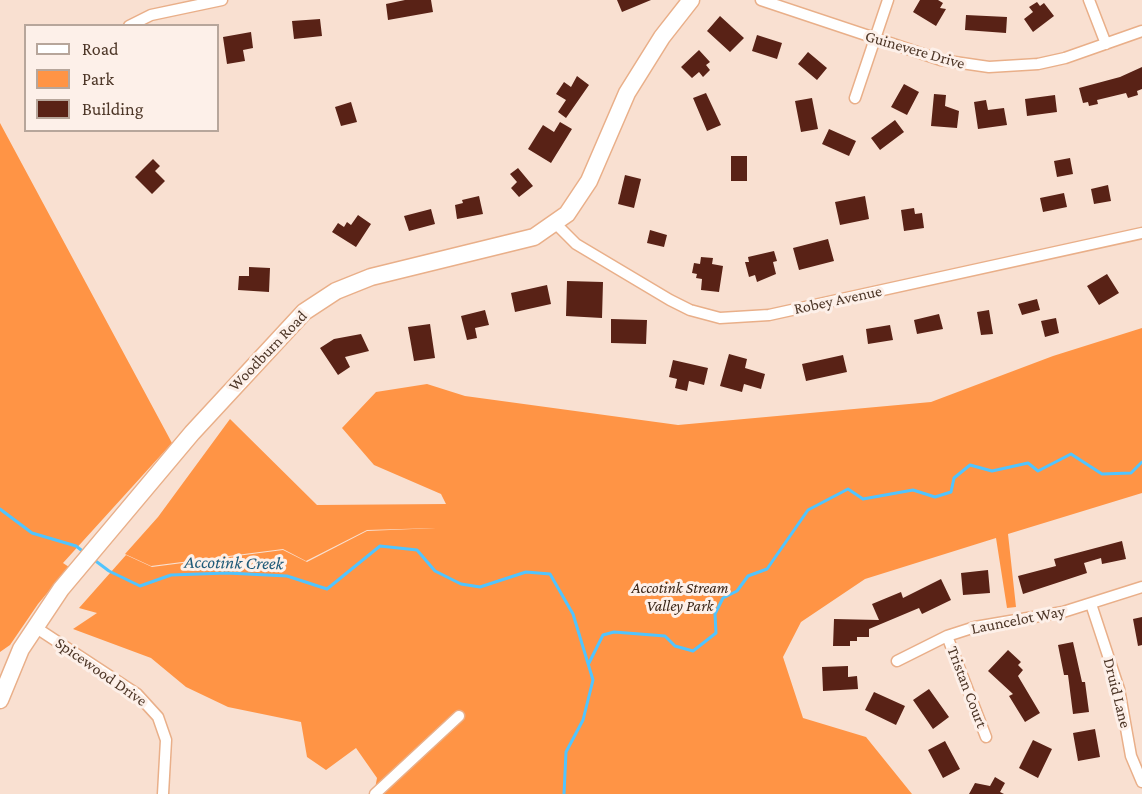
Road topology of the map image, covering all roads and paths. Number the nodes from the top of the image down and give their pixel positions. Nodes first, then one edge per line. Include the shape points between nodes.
1 (222, 0) edge
2 (692, 0) edge
3 (761, 0) edge
4 (888, 0) edge
5 (1089, 0) edge
6 (133, 24) edge
7 (1142, 31) edge
8 (874, 39) junction
9 (1106, 44) junction
10 (855, 98) dead end
11 (556, 224) junction
12 (1142, 233) edge
13 (1142, 587) edge
14 (1091, 604) junction
15 (35, 627) junction
16 (947, 636) junction
17 (897, 662) dead end
18 (0, 700) edge
19 (459, 716) dead end
20 (987, 737) dead end
21 (1142, 782) edge
22 (163, 794) edge
23 (375, 794) edge

1 - 6 street via 151,15
2 - 11 street, Woodburn Road via 662,37 627,93 589,181
3 - 8 street, Guinevere Drive
4 - 8 street
5 - 9 street
7 - 9 street, Guinevere Drive
8 - 9 street, Guinevere Drive via 941,60 989,67 1038,64
8 - 10 street
11 - 12 street, Robey Avenue via 576,244 670,300 720,318 769,315
11 - 15 street, Woodburn Road via 511,244 371,277 320,300 288,328 199,424 74,573
13 - 14 street, Launcelot Way
14 - 16 street, Launcelot Way
14 - 21 street, Druid Lane via 1119,689 1131,756
15 - 18 street, Woodburn Road via 21,649
15 - 22 street, Spicewood Drive via 137,694 153,710 166,740
16 - 17 street, Launcelot Way
16 - 20 street, Tristan Court
19 - 23 street

